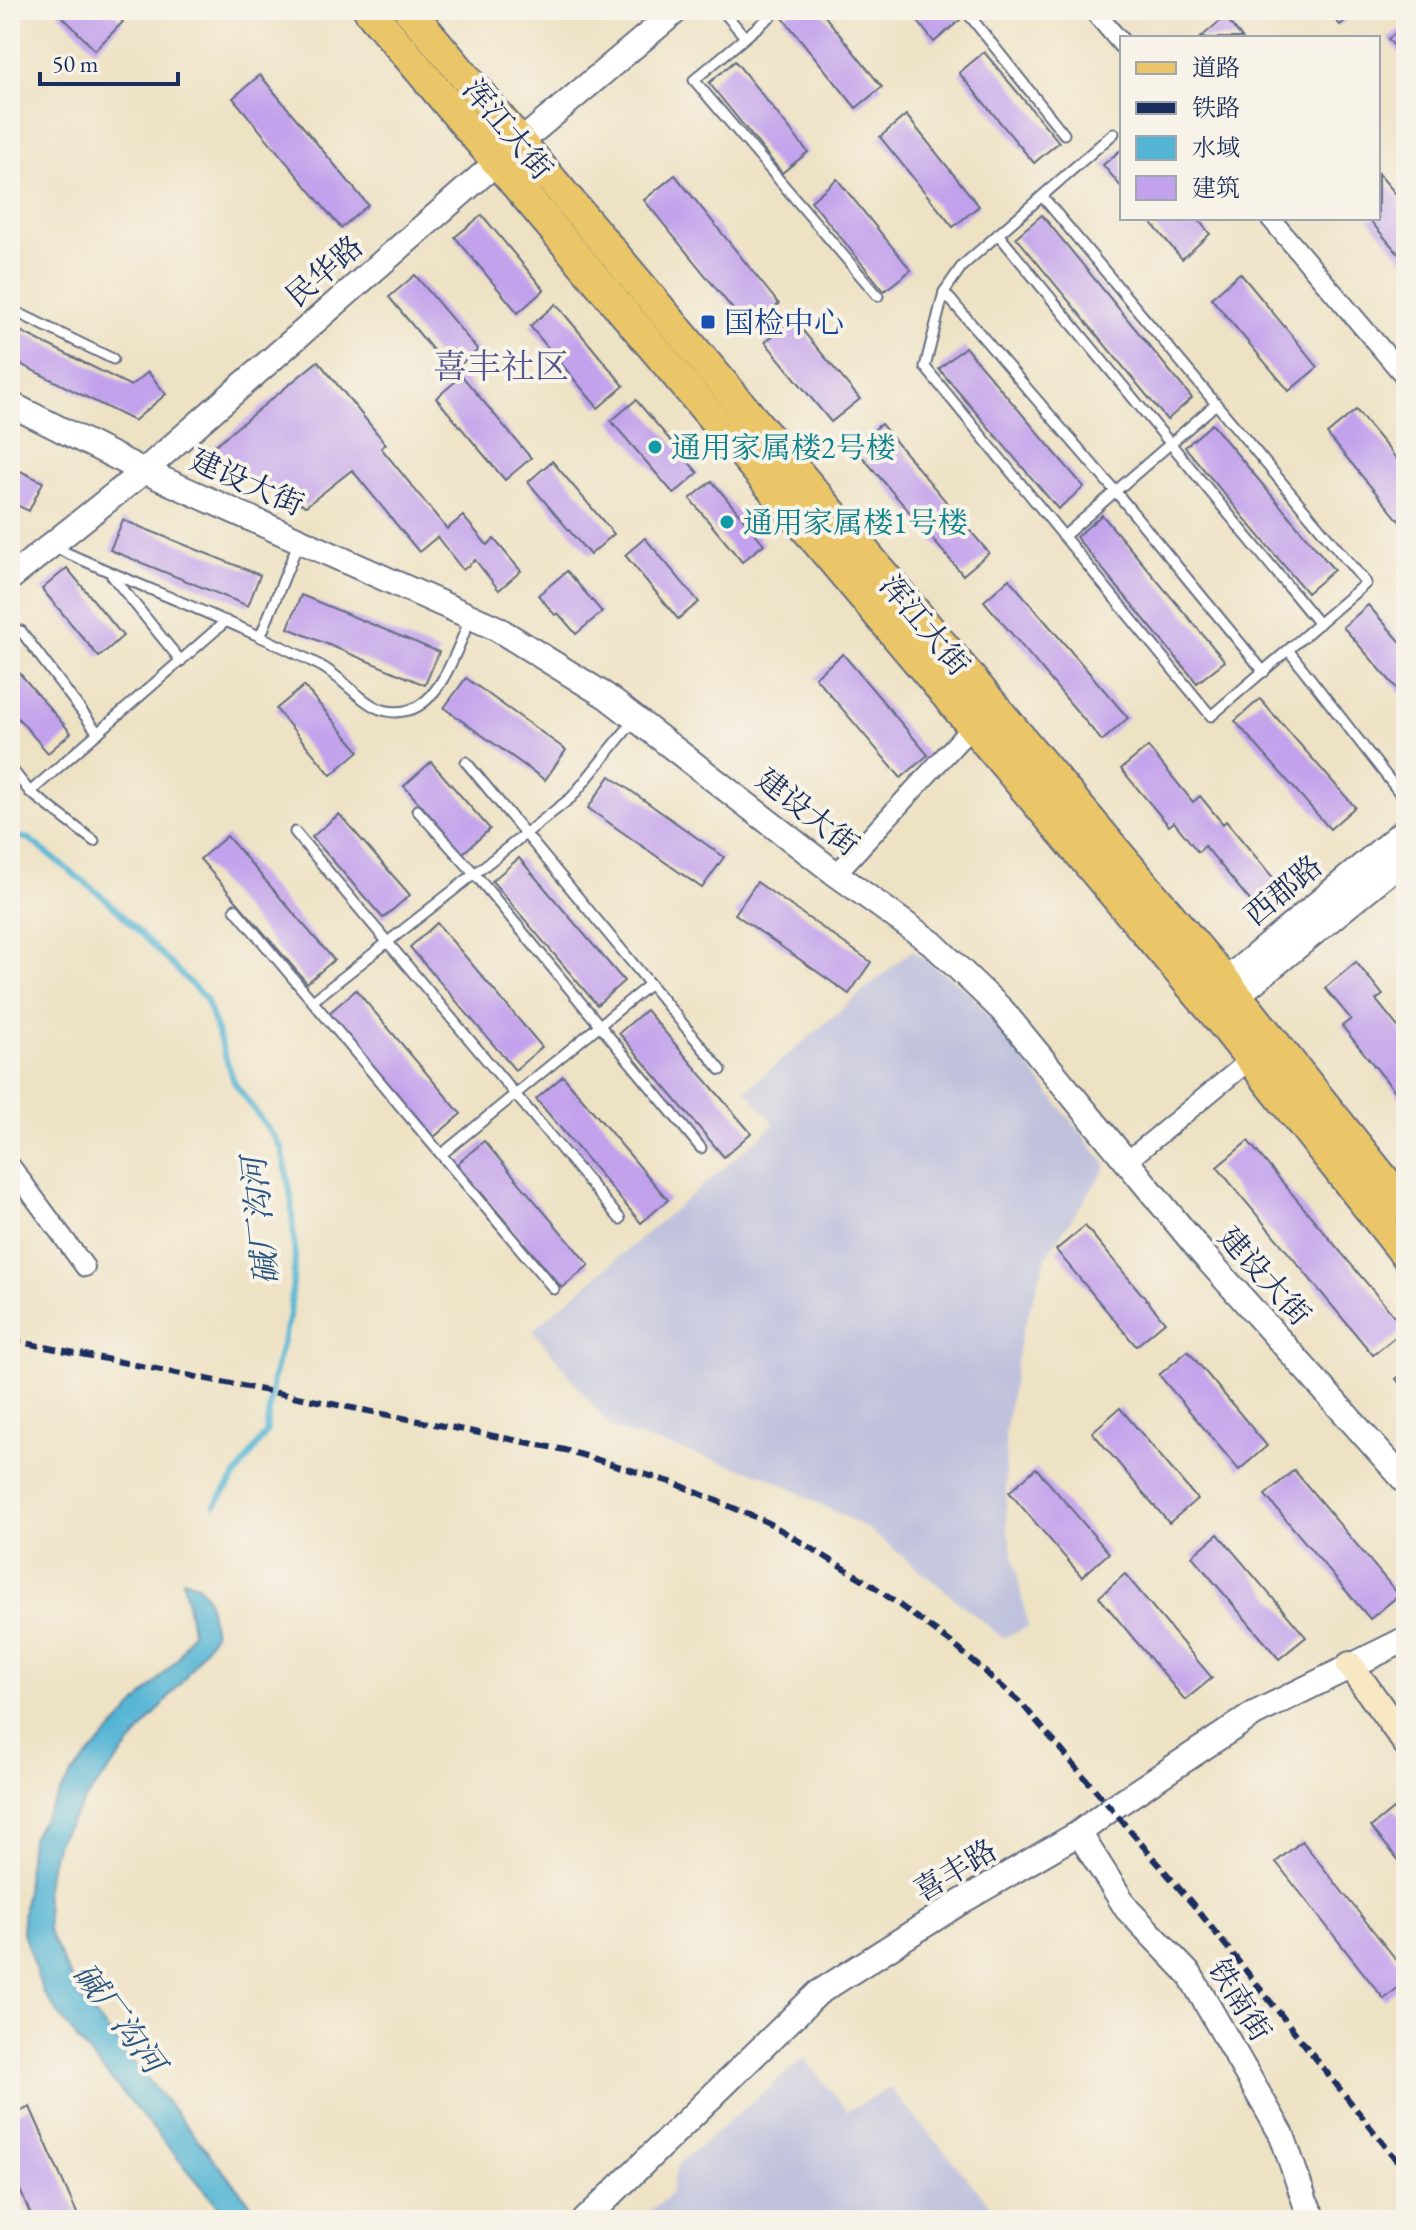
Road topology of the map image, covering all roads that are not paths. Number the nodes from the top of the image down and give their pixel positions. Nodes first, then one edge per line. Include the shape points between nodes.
1 (369, 10) edge
2 (409, 10) edge
3 (677, 10) edge
4 (722, 10) edge
5 (778, 10) edge
6 (965, 10) edge
7 (1093, 10) edge
8 (745, 37) junction
9 (1120, 42) edge
10 (1114, 133) dead end
11 (1064, 134) dead end
12 (509, 152) junction
13 (1042, 196) junction
14 (1272, 220) edge
15 (998, 234) junction
16 (944, 292) junction
17 (878, 296) dead end
18 (10, 309) edge
19 (113, 359) dead end
20 (1406, 378) edge
21 (10, 404) edge
22 (1216, 404) junction
23 (1170, 443) junction
24 (144, 471) junction
25 (1116, 492) junction
26 (1064, 536) junction
27 (299, 541) junction
28 (50, 546) junction
29 (110, 573) junction
30 (10, 578) edge
31 (471, 617) junction
32 (226, 621) junction
33 (1319, 624) junction
34 (21, 631) dead end
35 (261, 635) junction
36 (1289, 651) junction
37 (181, 661) junction
38 (1264, 672) junction
39 (993, 705) junction
40 (635, 719) junction
41 (971, 727) junction
42 (98, 733) junction
43 (466, 762) dead end
44 (10, 767) edge
45 (30, 792) junction
46 (1406, 801) edge
47 (417, 810) dead end
48 (1406, 829) edge
49 (295, 832) dead end
50 (526, 833) junction
51 (94, 841) dead end
52 (1406, 858) edge
53 (474, 873) junction
54 (836, 874) junction
55 (235, 909) dead end
56 (389, 941) junction
57 (650, 984) junction
58 (1220, 998) junction
59 (314, 1000) junction
60 (599, 1025) junction
61 (1251, 1059) junction
62 (721, 1070) dead end
63 (516, 1093) junction
64 (701, 1148) dead end
65 (442, 1154) junction
66 (1126, 1162) junction
67 (10, 1165) edge
68 (1406, 1207) edge
69 (620, 1219) dead end
70 (1406, 1255) edge
71 (85, 1267) dead end
72 (554, 1289) dead end
73 (1406, 1482) edge
74 (1406, 1639) edge
75 (1350, 1665) junction
76 (1406, 1743) edge
77 (1079, 1833) junction
78 (585, 2220) edge
79 (1315, 2220) edge

1 - 12 main road
2 - 12 main road, 浑江大街
3 - 12 street, 民华路
4 - 8 lane
5 - 8 lane
6 - 11 lane
7 - 9 street
8 - 17 lane via 694,80
10 - 13 lane
12 - 24 street, 民华路
12 - 39 main road, 浑江大街
12 - 41 main road
13 - 15 lane
13 - 22 lane
14 - 20 street
15 - 16 lane via 962,266
15 - 23 lane
16 - 25 lane
16 - 26 lane via 925,367
18 - 19 lane
21 - 24 street, 建设大街
22 - 23 lane
22 - 33 lane via 1366,583
23 - 25 lane
23 - 33 lane
24 - 27 street, 建设大街
24 - 28 street, 民华路
25 - 26 lane
25 - 38 lane
26 - 38 lane via 1211,716
27 - 31 street, 建设大街
27 - 35 lane
28 - 29 lane
28 - 30 street, 民华路
29 - 32 lane
29 - 37 lane
31 - 35 lane via 429,701 392,714 363,700 329,670
31 - 40 street, 建设大街
32 - 35 lane
32 - 37 lane
33 - 36 lane
34 - 42 lane
36 - 38 lane
36 - 46 lane
37 - 42 lane
39 - 41 street
39 - 58 main road, 浑江大街
40 - 50 lane via 572,797
40 - 54 street, 建设大街
41 - 54 street
41 - 58 main road
42 - 45 lane
43 - 50 lane
44 - 45 lane
45 - 51 lane
47 - 53 lane
48 - 58 street, 西郡路
49 - 56 lane
50 - 53 lane
50 - 57 lane
52 - 58 street, 西郡路
53 - 56 lane
53 - 60 lane
54 - 66 street, 建设大街 via 932,943 1002,1010
55 - 59 lane
56 - 59 lane
56 - 63 lane
57 - 60 lane
57 - 62 lane
58 - 61 main road
58 - 68 main road, 浑江大街
59 - 65 lane
60 - 63 lane
60 - 64 lane
61 - 66 street
61 - 70 main road
63 - 65 lane
63 - 69 lane
65 - 72 lane
66 - 73 street, 建设大街
67 - 71 street
74 - 75 street, 喜丰路
75 - 76 main road
75 - 77 street, 喜丰路 via 1254,1714
77 - 78 street, 喜丰路 via 818,1993
77 - 79 street, 铁南街 via 1127,1909 1190,1975 1282,2135

